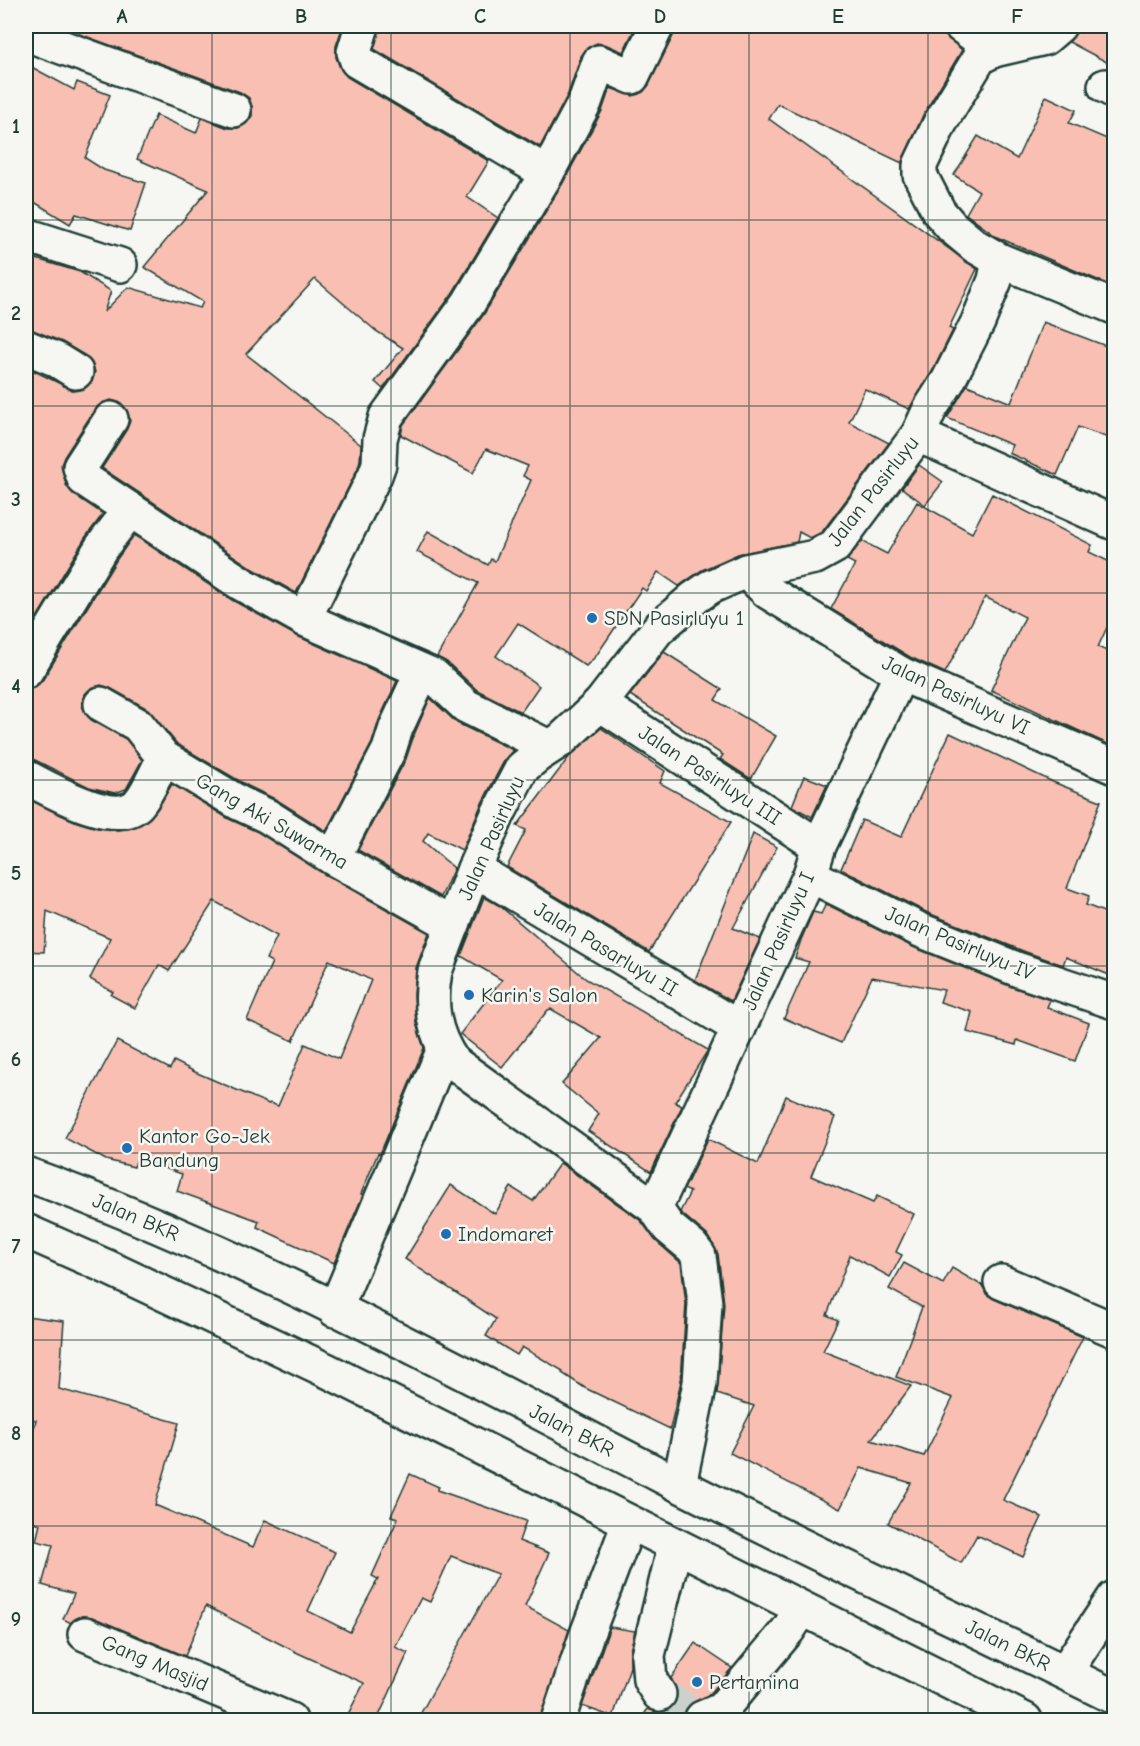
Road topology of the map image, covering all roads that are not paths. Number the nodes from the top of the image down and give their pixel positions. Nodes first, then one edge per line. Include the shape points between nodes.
1 (362, 26) edge
2 (657, 26) edge
3 (961, 26) edge
4 (1059, 26) edge
5 (26, 34) edge
6 (994, 50) junction
7 (234, 110) dead end
8 (547, 173) junction
9 (26, 235) edge
10 (999, 260) junction
11 (120, 266) dead end
12 (1114, 307) edge
13 (26, 347) edge
14 (76, 372) dead end
15 (111, 419) dead end
16 (918, 435) junction
17 (130, 510) junction
18 (1114, 523) edge
19 (746, 571) junction
20 (304, 619) junction
21 (26, 671) edge
22 (422, 672) junction
23 (901, 674) junction
24 (101, 704) dead end
25 (600, 704) junction
26 (549, 747) junction
27 (164, 758) junction
28 (1114, 767) edge
29 (26, 777) edge
30 (333, 858) junction
31 (815, 860) junction
32 (474, 868) junction
33 (453, 925) junction
34 (1114, 1002) edge
35 (738, 1028) junction
36 (444, 1049) junction
37 (26, 1174) edge
38 (655, 1208) junction
39 (26, 1231) edge
40 (1001, 1282) dead end
41 (335, 1310) junction
42 (1114, 1330) edge
43 (679, 1485) junction
44 (629, 1523) junction
45 (675, 1546) junction
46 (1114, 1598) edge
47 (802, 1610) junction
48 (86, 1634) dead end
49 (1065, 1672) junction
50 (659, 1694) tunnel mouth
51 (1114, 1697) edge
52 (702, 1718) dead end
53 (290, 1720) edge
54 (558, 1720) edge
55 (1025, 1720) edge

1 - 8 street via 354,52 357,61
2 - 8 street via 633,76 599,62 585,102
3 - 6 street
4 - 6 street via 1045,38
5 - 7 street
6 - 10 street via 980,57 966,78 923,156 920,175 951,227
8 - 20 street via 468,304 386,417 375,475
9 - 11 street
10 - 12 street
10 - 16 street, Jalan Pasirluyu via 978,322
13 - 14 street
15 - 17 street via 80,467 84,478
16 - 18 street
16 - 19 street, Jalan Pasirluyu via 835,546 815,557
17 - 20 street via 242,584
17 - 21 street via 101,549
19 - 23 street, Jalan Pasirluyu VI via 768,592
19 - 25 street, Jalan Pasirluyu via 710,587 665,622
20 - 22 street
22 - 26 street via 434,676 466,706
22 - 30 street via 389,750
23 - 28 street, Jalan Pasirluyu VI
23 - 31 street, Jalan Pasirluyu I
24 - 27 street, Gang Aki Suwarma via 138,725
25 - 26 street, Jalan Pasirluyu
25 - 31 street, Jalan Pasirluyu III
26 - 32 street, Jalan Pasirluyu via 522,768
27 - 29 street via 139,803 117,813 86,805
27 - 30 street, Gang Aki Suwarma
30 - 33 street, Gang Aki Suwarma
31 - 34 street, Jalan Pasirluyu IV via 920,930 1019,970
31 - 35 street, Jalan Pasirluyu I
32 - 33 street, Jalan Pasirluyu
32 - 35 street, Jalan Pasarluyu II
33 - 36 street, Jalan Pasirluyu via 433,984 434,1017
35 - 38 street, Jalan Pasirluyu I
36 - 38 street, Jalan Pasirluyu via 453,1062
36 - 41 street
37 - 41 street, Jalan BKR via 95,1198 215,1250
38 - 43 street, Jalan Pasirluyu via 668,1227 699,1256 705,1303 700,1383
39 - 44 street via 328,1371
40 - 42 street
41 - 43 street, Jalan BKR
43 - 49 street, Jalan BKR
44 - 45 street
44 - 54 street
45 - 47 street
45 - 50 street via 648,1655 650,1680
46 - 49 street
47 - 52 street via 721,1710
47 - 55 street
48 - 53 street, Gang Masjid
49 - 51 street, Jalan BKR

